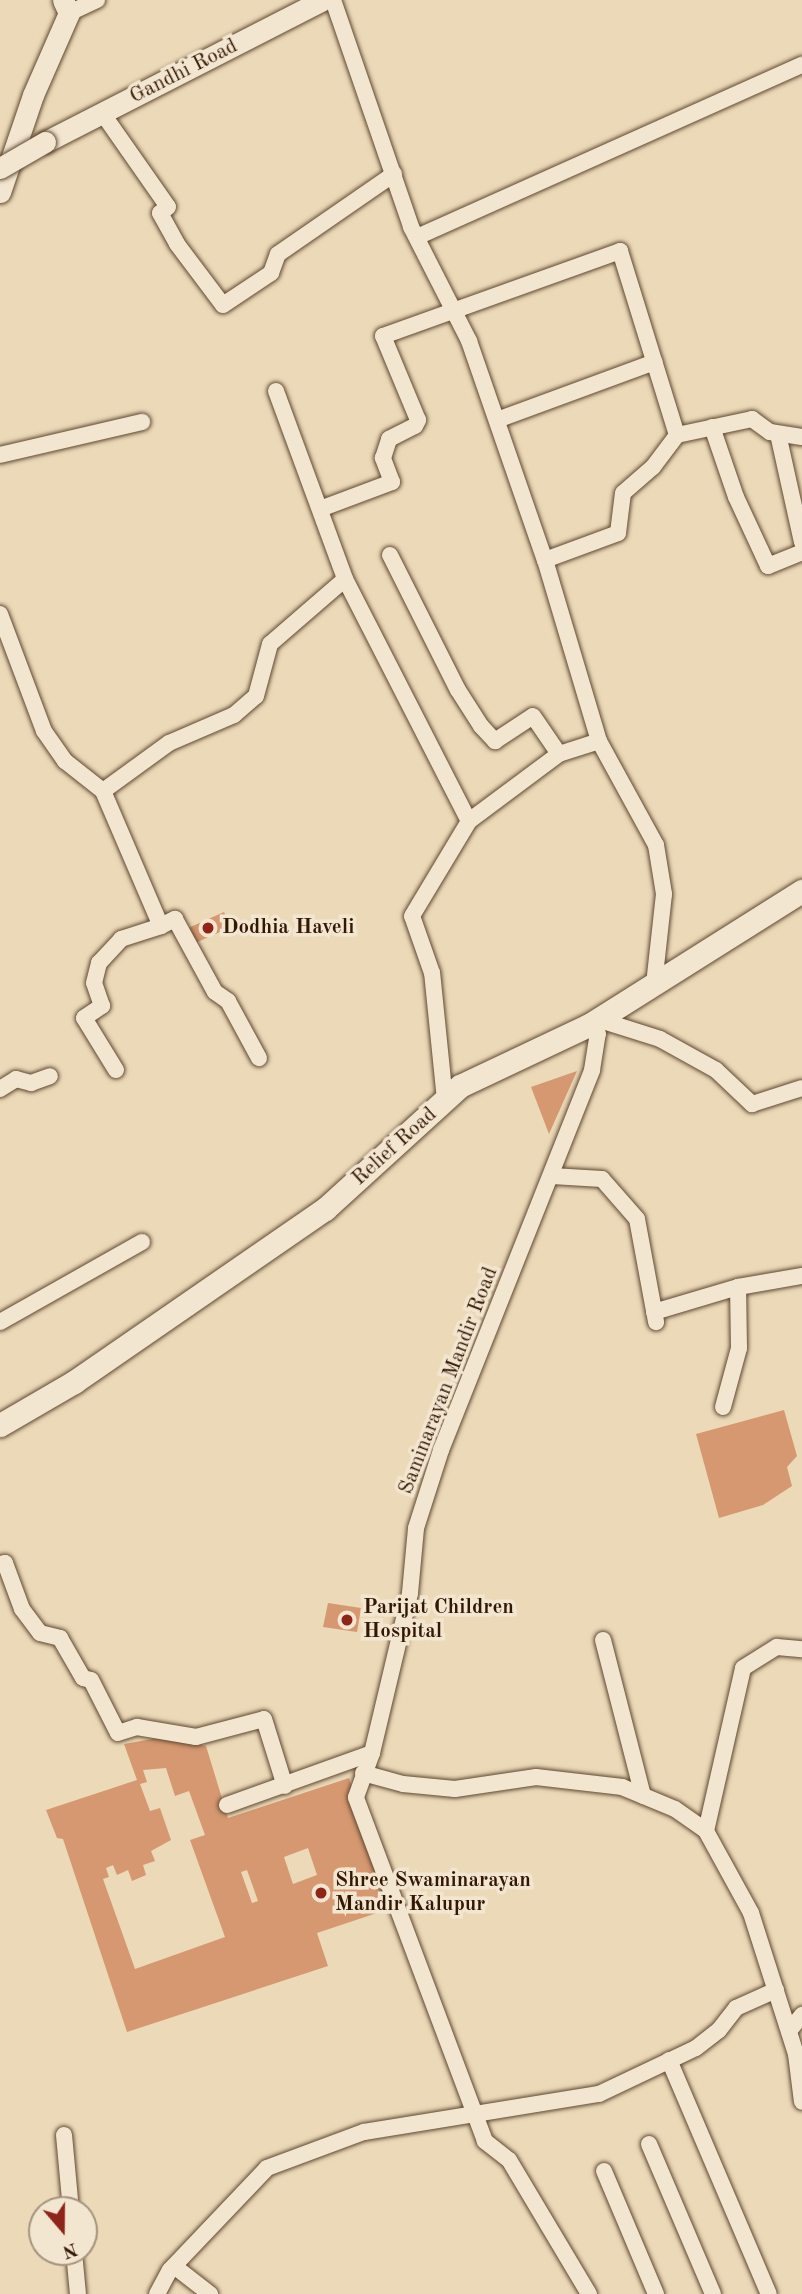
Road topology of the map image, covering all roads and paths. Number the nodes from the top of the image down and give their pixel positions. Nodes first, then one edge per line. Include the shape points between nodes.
1 (97, 0) edge
2 (321, 0) edge
3 (333, 0) edge
4 (66, 7) edge
5 (802, 65) edge
6 (103, 114) junction
7 (0, 168) edge
8 (394, 174) junction
9 (0, 192) edge
10 (417, 237) junction
11 (456, 314) junction
12 (655, 362) junction
13 (276, 391) dead end
14 (497, 420) junction
15 (142, 422) dead end
16 (712, 427) junction
17 (778, 434) junction
18 (677, 435) junction
19 (802, 436) edge
20 (0, 455) edge
21 (320, 509) junction
22 (802, 542) edge
23 (802, 552) edge
24 (390, 555) dead end
25 (545, 560) junction
26 (345, 579) junction
27 (0, 614) edge
28 (599, 741) junction
29 (559, 754) junction
30 (103, 791) junction
31 (469, 821) junction
32 (802, 891) edge
33 (161, 926) junction
34 (654, 984) junction
35 (593, 1022) junction
36 (258, 1058) dead end
37 (116, 1070) dead end
38 (50, 1076) dead end
39 (802, 1088) edge
40 (0, 1089) edge
41 (445, 1100) junction
42 (552, 1176) junction
43 (142, 1242) dead end
44 (802, 1276) edge
45 (738, 1287) junction
46 (0, 1322) edge
47 (723, 1406) dead end
48 (0, 1425) edge
49 (0, 1564) edge
50 (603, 1640) dead end
51 (802, 1649) edge
52 (372, 1753) junction
53 (363, 1773) junction
54 (285, 1786) junction
55 (643, 1796) junction
56 (227, 1805) dead end
57 (706, 1831) junction
58 (776, 1990) junction
59 (802, 2015) edge
60 (789, 2031) junction
61 (669, 2060) junction
62 (802, 2102) edge
63 (473, 2111) junction
64 (64, 2135) dead end
65 (649, 2144) dead end
66 (604, 2171) dead end
67 (70, 2196) edge
68 (75, 2266) edge
69 (174, 2266) junction
70 (78, 2294) edge
71 (157, 2294) edge
72 (210, 2294) edge
73 (589, 2294) edge
74 (656, 2294) edge
75 (713, 2294) edge
76 (769, 2294) edge

1 - 4 street
2 - 6 street, Gandhi Road
3 - 8 street
4 - 9 street
5 - 10 street
6 - 7 street, Gandhi Road, bridge
6 - 8 street via 168,207 160,213 177,244 223,305 271,273 278,254
8 - 10 street
10 - 11 street
11 - 12 street via 620,251
11 - 14 street
11 - 21 street via 383,336 418,420 389,439 383,458 392,482
12 - 14 street
12 - 18 street
13 - 21 street
14 - 25 street
15 - 20 street
16 - 17 street via 752,419
16 - 18 street
16 - 23 street via 736,497 768,566
17 - 19 street
17 - 22 street
18 - 25 street via 653,467 623,493 618,533
21 - 26 street
24 - 29 street via 481,726 495,741 533,716
25 - 28 street
26 - 30 street via 270,644 256,696 234,715 169,743
26 - 31 street
27 - 30 street via 44,731 65,761
28 - 29 street
28 - 34 street via 656,845 664,894
29 - 31 street
30 - 33 street
31 - 41 street via 412,916 432,973
32 - 34 main road, Relief Road
33 - 36 street via 175,919
33 - 37 street via 121,939 99,963 94,983 102,1006 84,1018
34 - 35 main road, Relief Road
35 - 39 street via 672,1045 716,1070 752,1104
35 - 41 main road, Relief Road via 460,1086
35 - 42 street, Saminarayan Mandir Road via 598,1034 592,1070
38 - 40 street via 31,1083 16,1079
41 - 48 main road, Relief Road via 325,1209 74,1381
42 - 45 street via 602,1180 637,1219 655,1317
42 - 52 street, Saminarayan Mandir Road via 441,1450 420,1515 410,1593
43 - 46 street
44 - 45 street
45 - 47 street via 739,1348
49 - 54 street via 5,1563 22,1609 40,1633 60,1638 83,1678 91,1680 118,1732 137,1727 196,1737 264,1719
50 - 55 street
51 - 57 street via 777,1647 743,1668
52 - 53 street, Saminarayan Mandir Road
52 - 54 street
53 - 55 street via 403,1784 455,1789 536,1777 622,1787
53 - 63 street, Saminarayan Mandir Road via 356,1797
54 - 56 street
55 - 57 street via 676,1809
57 - 58 street via 751,1913
58 - 60 street
58 - 61 street via 736,2008 712,2036
59 - 60 street
60 - 62 street
61 - 63 street via 599,2094 531,2107
61 - 76 street
63 - 69 street via 364,2132 267,2168
63 - 73 street, Saminarayan Mandir Road via 485,2141 509,2160
64 - 67 street
65 - 75 street
66 - 74 street
68 - 70 street
69 - 71 street
69 - 72 street

